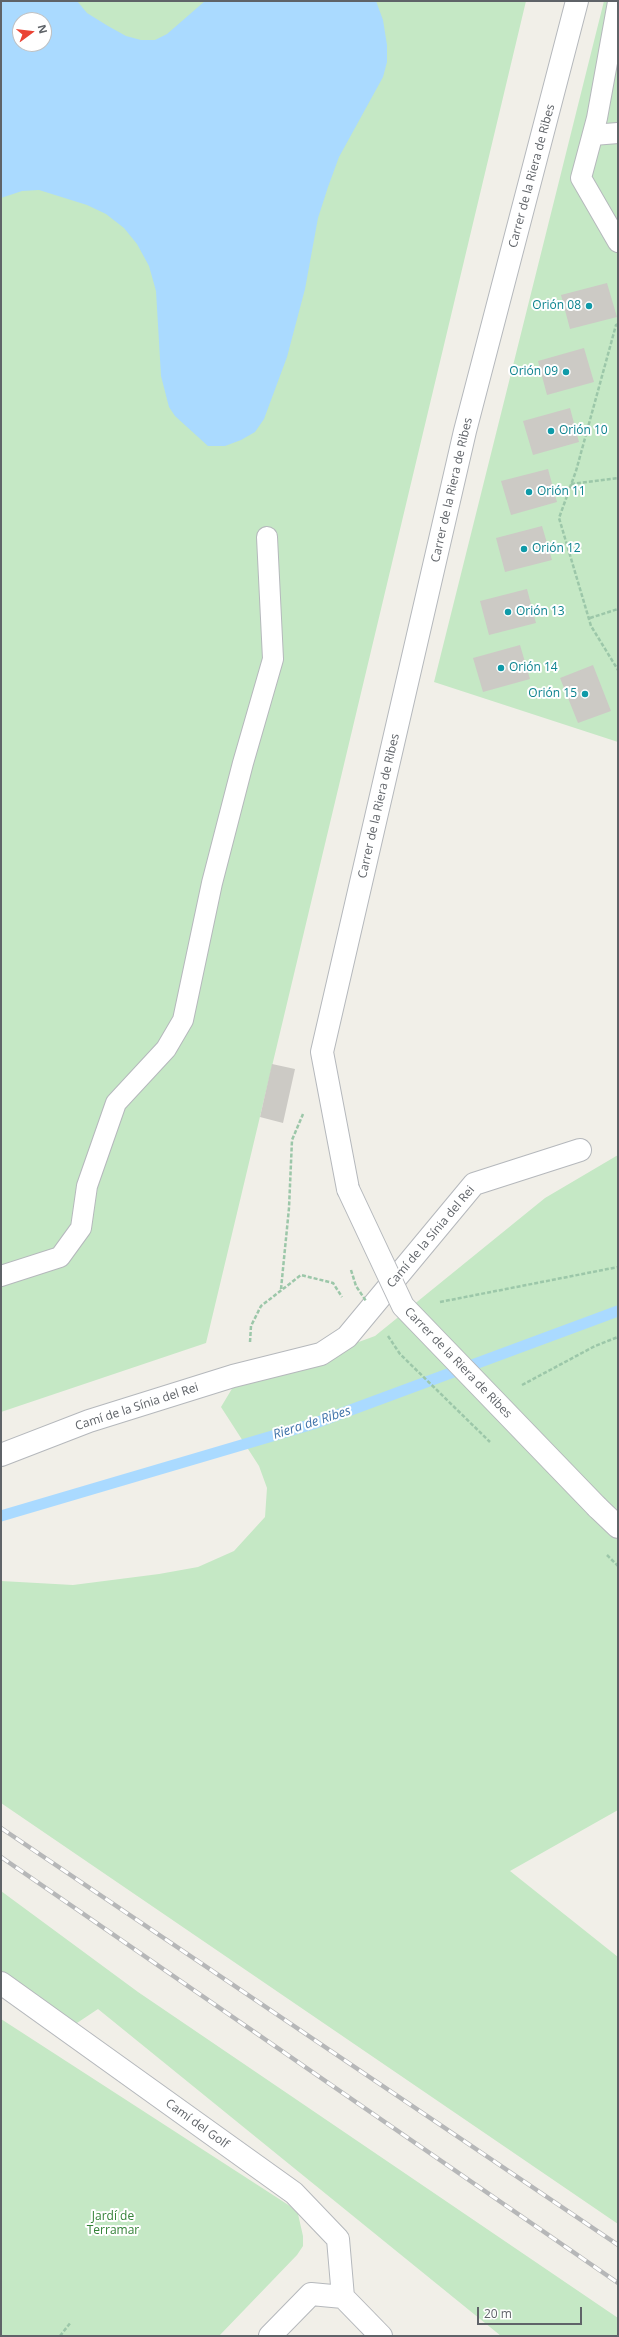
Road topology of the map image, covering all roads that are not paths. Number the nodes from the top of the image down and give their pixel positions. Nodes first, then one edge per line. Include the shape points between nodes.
1 (577, 1) edge
2 (618, 2) edge
3 (616, 25) edge
4 (618, 133) edge
5 (593, 135) junction
6 (618, 241) edge
7 (267, 537) dead end
8 (580, 1150) dead end
9 (1, 1276) edge
10 (1, 1455) edge
11 (618, 1526) edge
12 (1, 1983) edge
13 (343, 2297) junction
14 (270, 2336) edge
15 (381, 2336) edge

1 - 11 street, Carrer de la Riera de Ribes, bridge via 465,431 322,1052 348,1189 403,1306
2 - 3 lane
3 - 5 lane
4 - 5 lane
5 - 6 lane via 581,178
7 - 9 lane via 273,659 242,763 212,883 183,1020 166,1049 116,1103 87,1186 80,1228 60,1257
8 - 10 street, Camí de la Sínia del Rei via 474,1184 347,1337 321,1354 233,1376 89,1422
12 - 13 street, Camí del Golf via 294,2192 338,2239
13 - 14 street via 311,2294
13 - 15 street

